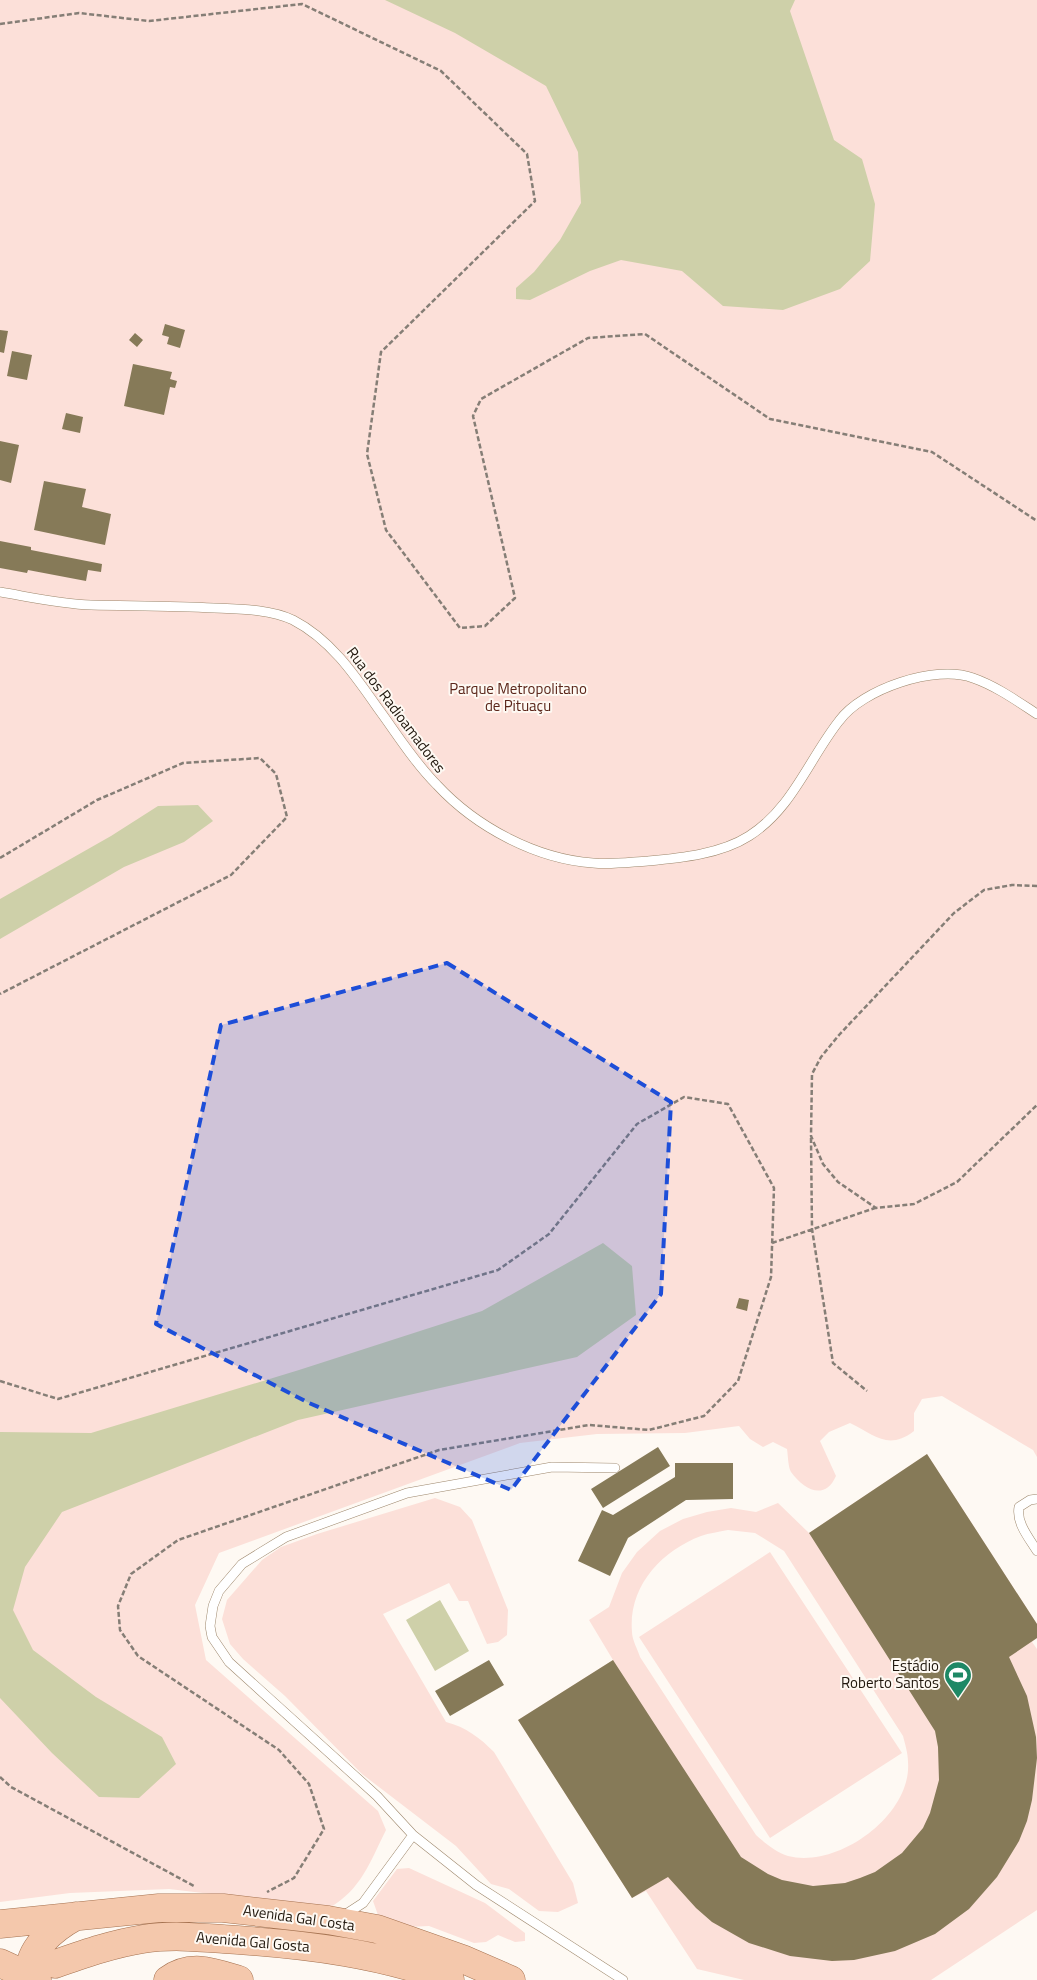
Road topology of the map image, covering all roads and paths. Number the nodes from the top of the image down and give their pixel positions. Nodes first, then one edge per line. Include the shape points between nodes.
1 (0, 24) edge
2 (1037, 520) edge
3 (0, 592) edge
4 (1037, 714) edge
5 (0, 858) edge
6 (1037, 886) edge
7 (0, 994) edge
8 (1037, 1105) edge
9 (811, 1136) junction
10 (876, 1208) junction
11 (812, 1229) junction
12 (772, 1243) junction
13 (0, 1381) edge
14 (867, 1391) dead end
15 (615, 1468) dead end
16 (1037, 1499) edge
17 (1037, 1551) edge
18 (0, 1777) edge
19 (413, 1835) junction
20 (201, 1890) dead end
21 (267, 1892) dead end
22 (78, 1915) junction
23 (369, 1915) junction
24 (0, 1924) edge
25 (0, 1964) edge
26 (38, 1975) edge
27 (168, 1980) edge
28 (238, 1980) edge
29 (450, 1980) edge
30 (511, 1980) edge
31 (623, 1980) edge

1 - 2 path via 79,13 149,21 302,4 441,70 528,154 535,202 381,352 367,454 386,530 460,628 485,626 515,598 473,416 482,399 588,338 645,334 770,419 932,452
3 - 4 lane, Rua dos Radioamadores via 86,605 246,609 288,618 313,631 338,656 408,752 438,787 459,805 487,826 540,853 593,863 686,856 727,848 750,836 774,816 804,777 840,718 867,697 900,682 946,673 971,677
5 - 7 path via 96,800 183,762 260,758 276,774 287,817 230,875
6 - 9 path via 1012,885 984,890 961,907 839,1036 821,1057 812,1074
8 - 10 path via 956,1182 914,1204
9 - 10 path via 823,1164 838,1182
9 - 11 path
10 - 11 path
11 - 12 path
11 - 14 path via 833,1363
12 - 13 path via 774,1188 728,1104 684,1097 637,1124 549,1234 498,1270 58,1399
12 - 21 path via 770,1277 738,1381 704,1416 649,1430 589,1424 439,1450 178,1540 131,1574 118,1606 120,1630 138,1656 279,1750 309,1784 324,1829 294,1878
15 - 19 lane via 552,1467 408,1493 286,1537 242,1564 219,1591 210,1626 212,1637 229,1662 377,1796
16 - 17 lane via 1019,1507 1018,1513 1022,1528
18 - 20 path via 11,1787
19 - 23 lane
19 - 31 lane via 476,1885
22 - 23 main road, Avenida Gal Costa via 193,1907 328,1920
22 - 24 main road, Avenida Gal Costa
22 - 26 main road via 59,1925 43,1941 29,1965
23 - 30 main road, Avenida Gal Costa
25 - 26 main road
26 - 29 main road, Avenida Gal Gosta via 100,1948 144,1939 191,1936 287,1943 349,1953
27 - 28 main road via 185,1970

